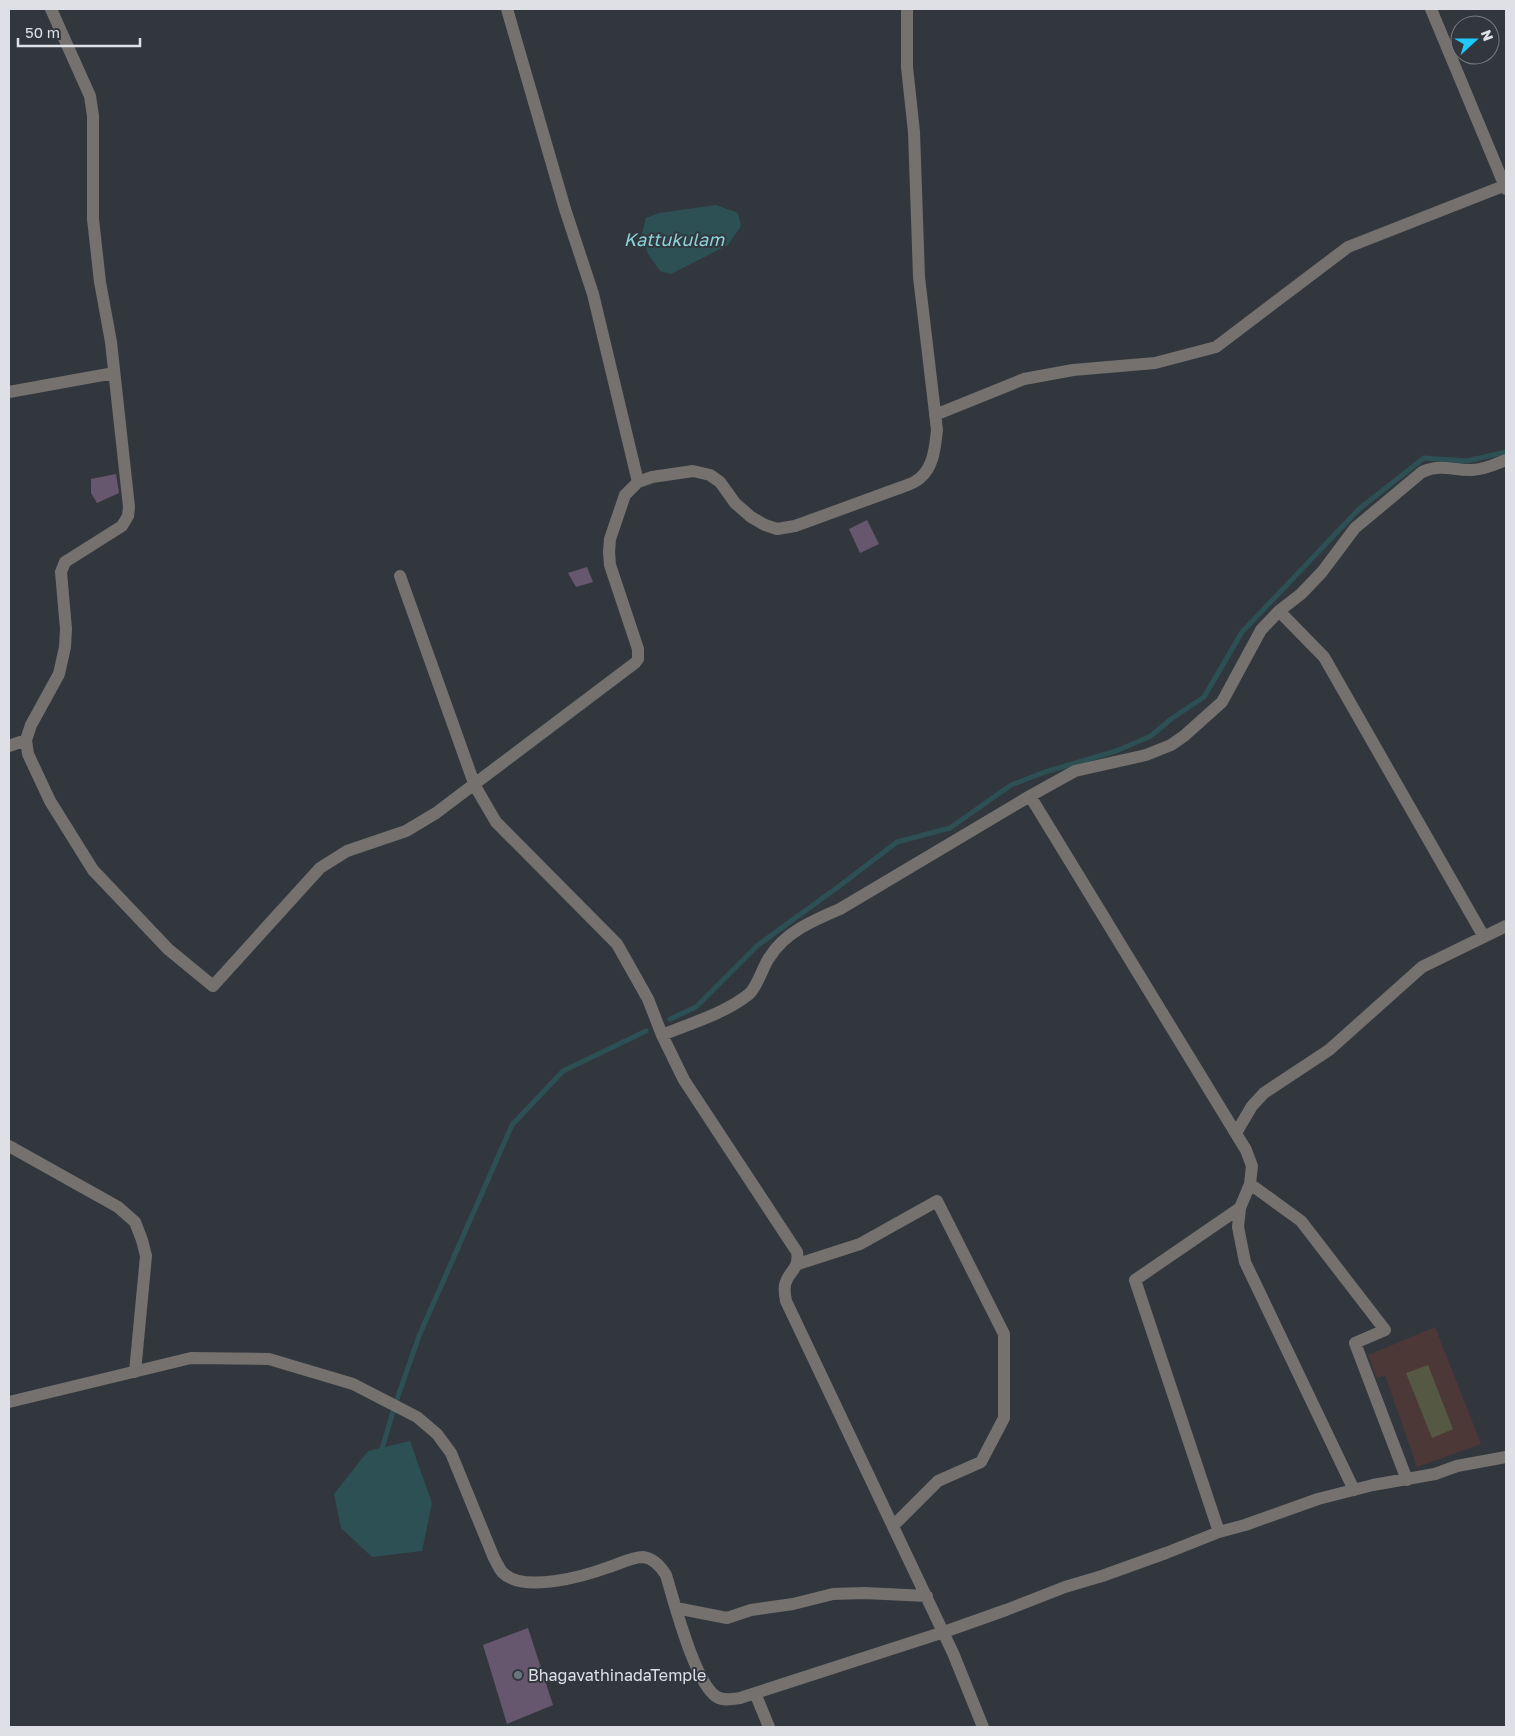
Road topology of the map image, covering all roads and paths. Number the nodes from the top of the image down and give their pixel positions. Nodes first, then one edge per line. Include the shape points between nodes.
1 (51, 9) edge
2 (506, 9) edge
3 (907, 9) edge
4 (1432, 9) edge
5 (1505, 186) edge
6 (114, 372) junction
7 (9, 392) edge
8 (935, 415) junction
9 (1506, 460) edge
10 (638, 482) junction
11 (400, 576) dead end
12 (1279, 611) junction
13 (26, 740) junction
14 (9, 746) edge
15 (475, 786) junction
16 (1030, 796) junction
17 (1506, 926) edge
18 (1484, 937) junction
19 (662, 1035) junction
20 (1236, 1133) junction
21 (9, 1146) edge
22 (1250, 1184) junction
23 (1240, 1208) junction
24 (798, 1264) junction
25 (135, 1372) junction
26 (9, 1402) edge
27 (1506, 1457) edge
28 (1407, 1480) junction
29 (1354, 1490) junction
30 (893, 1526) junction
31 (1219, 1532) junction
32 (927, 1596) junction
33 (682, 1609) junction
34 (944, 1632) junction
35 (754, 1693) junction
36 (769, 1727) edge
37 (983, 1727) edge

1 - 6 street via 90,96 93,116 93,219
2 - 10 street via 593,294
3 - 8 street via 907,67 914,132 919,277
4 - 5 street
5 - 8 street via 1348,247 1216,347 1155,363 1073,370 1024,379
6 - 7 street
6 - 13 street via 128,516 122,526 65,562 60,572 65,647 59,674
8 - 10 street via 934,454 920,479 795,526 777,528 751,517 710,474 693,472
9 - 12 street via 1473,470 1438,467 1422,472 1355,528 1317,577
10 - 15 street via 625,495 610,539 609,552 610,565 638,649 638,659
11 - 15 street
12 - 16 street via 1261,630 1222,702 1184,736 1146,755 1075,771
12 - 18 street via 1324,657
13 - 14 street
13 - 15 street via 28,754 50,801 93,870 168,949 214,986 320,868 347,850 406,831
15 - 19 street via 496,822 618,944 648,999
16 - 19 street via 840,909 805,925 784,939 769,958 751,993 732,1005
16 - 20 street
17 - 18 street
18 - 20 street via 1422,967 1329,1050 1264,1093
19 - 24 street via 684,1080 797,1252
20 - 22 street via 1252,1166
21 - 25 street via 118,1207 135,1222 146,1256
22 - 23 street
22 - 28 street via 1301,1221 1385,1330 1355,1343
23 - 29 street via 1238,1226 1246,1262
23 - 31 street via 1135,1280
24 - 30 street via 785,1285 786,1301
24 - 30 street via 860,1244 937,1201 1004,1334 1004,1418 981,1462 938,1481
25 - 26 street
25 - 33 street via 191,1358 269,1359 353,1384 416,1417 437,1434 450,1453 494,1558 503,1572 540,1584 585,1576 644,1557 660,1566
27 - 28 street
28 - 29 street
29 - 31 street
30 - 32 street
31 - 34 street
32 - 33 street via 833,1594 751,1610 727,1618
32 - 34 street
33 - 35 street via 690,1654 711,1693 731,1699
34 - 35 street
34 - 37 street
35 - 36 street

